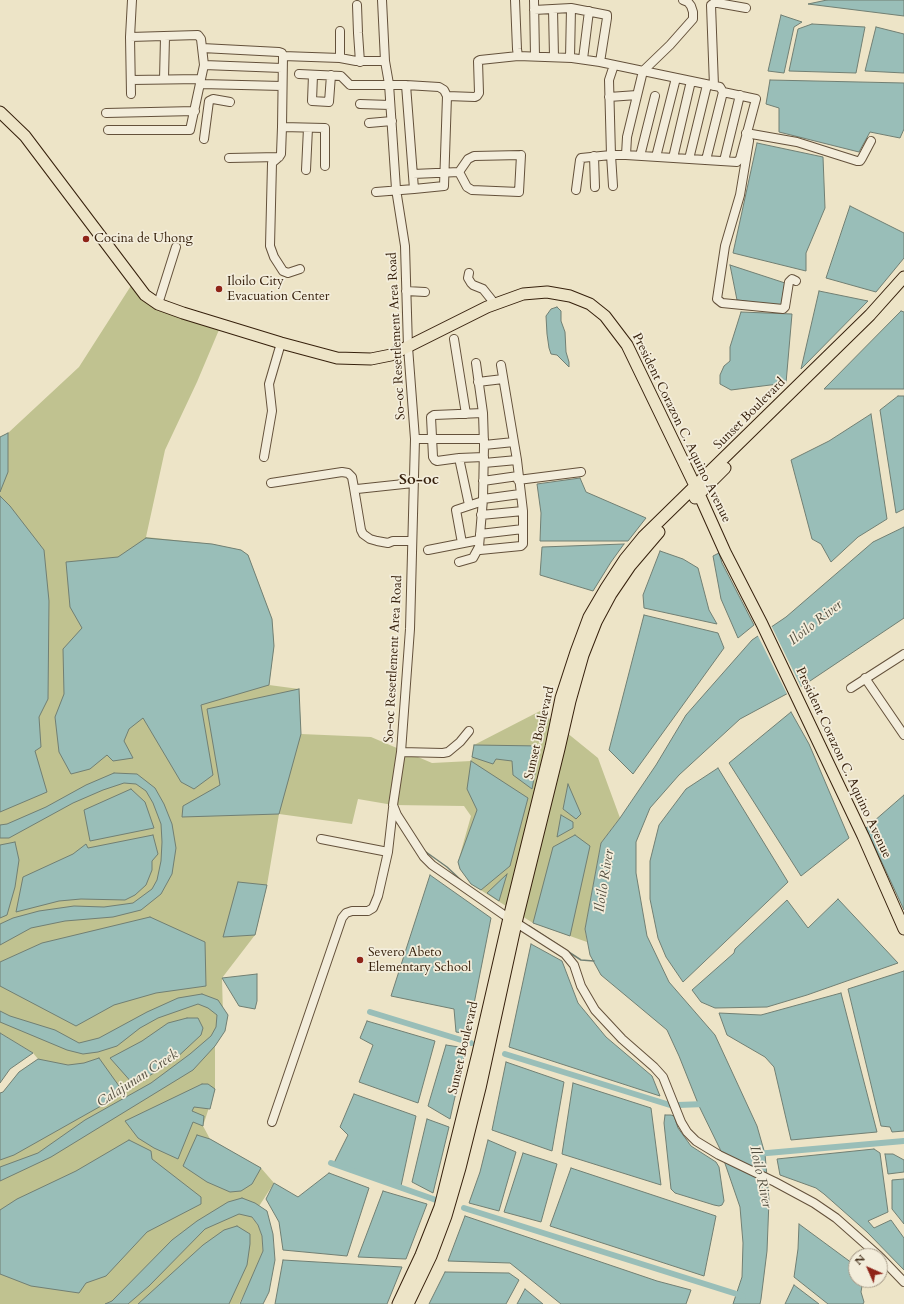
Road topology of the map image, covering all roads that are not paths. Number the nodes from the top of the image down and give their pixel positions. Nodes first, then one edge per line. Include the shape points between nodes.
1 (132, 0) edge
2 (382, 0) edge
3 (515, 0) edge
4 (534, 0) edge
5 (683, 0) edge
6 (357, 5) dead end
7 (571, 8) junction
8 (746, 8) dead end
9 (553, 9) junction
10 (534, 10) junction
11 (589, 11) junction
12 (340, 31) dead end
13 (130, 37) junction
14 (165, 37) junction
15 (202, 48) junction
16 (283, 56) junction
17 (518, 56) junction
18 (535, 56) junction
19 (554, 57) junction
20 (340, 58) junction
21 (570, 58) junction
22 (583, 59) junction
23 (360, 62) junction
24 (385, 62) junction
25 (600, 62) junction
26 (614, 65) junction
27 (204, 66) junction
28 (282, 68) junction
29 (643, 71) junction
30 (299, 74) dead end
31 (313, 75) junction
32 (331, 75) junction
33 (676, 78) junction
34 (164, 79) junction
35 (131, 80) junction
36 (201, 81) junction
37 (691, 81) junction
38 (389, 84) junction
39 (406, 85) junction
40 (710, 85) junction
41 (282, 86) junction
42 (723, 92) junction
43 (132, 94) dead end
44 (637, 95) junction
45 (740, 95) junction
46 (447, 96) junction
47 (655, 96) dead end
48 (609, 97) junction
49 (230, 102) dead end
50 (360, 104) dead end
51 (390, 105) junction
52 (195, 111) junction
53 (0, 112) edge
54 (106, 113) dead end
55 (392, 121) junction
56 (369, 123) dead end
57 (282, 127) junction
58 (308, 128) junction
59 (108, 130) dead end
60 (748, 134) junction
61 (204, 139) dead end
62 (870, 141) dead end
63 (610, 155) junction
64 (626, 155) junction
65 (279, 156) junction
66 (594, 156) junction
67 (640, 156) junction
68 (656, 157) junction
69 (229, 158) dead end
70 (673, 158) junction
71 (689, 159) junction
72 (706, 160) junction
73 (724, 161) junction
74 (324, 166) dead end
75 (306, 170) dead end
76 (445, 172) junction
77 (459, 172) junction
78 (413, 174) junction
79 (613, 186) dead end
80 (595, 187) dead end
81 (396, 189) junction
82 (414, 189) junction
83 (576, 190) dead end
84 (376, 192) dead end
85 (176, 247) dead end
86 (300, 269) dead end
87 (469, 273) dead end
88 (904, 277) edge
89 (796, 281) dead end
90 (904, 288) edge
91 (406, 291) junction
92 (425, 292) dead end
93 (886, 303) junction
94 (158, 304) junction
95 (495, 304) junction
96 (454, 339) dead end
97 (281, 343) junction
98 (408, 347) junction
99 (476, 363) dead end
100 (500, 365) dead end
101 (503, 379) junction
102 (478, 382) junction
103 (483, 413) junction
104 (466, 414) junction
105 (432, 439) junction
106 (415, 440) junction
107 (484, 442) junction
108 (514, 442) junction
109 (264, 457) dead end
110 (459, 458) junction
111 (484, 460) junction
112 (517, 460) junction
113 (581, 472) dead end
114 (518, 478) junction
115 (483, 481) junction
116 (271, 483) dead end
117 (413, 483) junction
118 (354, 488) junction
119 (697, 491) junction
120 (520, 494) junction
121 (483, 500) junction
122 (469, 505) junction
123 (523, 511) junction
124 (481, 515) junction
125 (523, 529) junction
126 (479, 540) junction
127 (412, 541) junction
128 (462, 543) junction
129 (428, 550) dead end
130 (459, 562) dead end
131 (904, 654) edge
132 (865, 678) junction
133 (851, 688) dead end
134 (470, 731) dead end
135 (904, 735) edge
136 (401, 752) junction
137 (393, 805) junction
138 (321, 839) dead end
139 (388, 852) junction
140 (512, 920) junction
141 (904, 929) edge
142 (272, 1122) dead end
143 (869, 1248) edge
144 (888, 1266) edge
145 (904, 1282) edge
146 (398, 1304) edge
147 (408, 1304) edge

1 - 13 street
2 - 24 street, So-oc Resettlement Area Road
3 - 17 street
4 - 10 street
5 - 29 street via 691,6 693,19
6 - 23 street
7 - 9 street
7 - 11 street
7 - 21 street
8 - 40 street via 718,3 711,5
9 - 10 street
9 - 19 street
10 - 18 street
11 - 22 street
11 - 25 street via 607,16
12 - 20 street
13 - 14 street
13 - 35 street
14 - 15 street via 198,35
14 - 34 street
15 - 16 street via 279,52
15 - 27 street
16 - 20 street
16 - 28 street
17 - 18 street
17 - 46 street via 478,61 477,96
18 - 19 street
19 - 21 street
20 - 23 street
21 - 22 street
22 - 25 street
23 - 24 street
24 - 38 street, So-oc Resettlement Area Road
25 - 26 street
26 - 29 street
26 - 48 street via 609,80
27 - 28 street
27 - 36 street
28 - 41 street
29 - 33 street
29 - 44 street
30 - 31 street
31 - 32 street
31 - 32 street via 312,101 329,102
32 - 38 street via 341,76 350,85
33 - 37 street
33 - 68 street
34 - 35 street
34 - 36 street
35 - 43 street
36 - 41 street
36 - 52 street
37 - 40 street
37 - 70 street
38 - 39 street
38 - 51 street, So-oc Resettlement Area Road
39 - 46 street via 439,87
39 - 78 street
40 - 42 street via 720,87
40 - 71 street
41 - 57 street
42 - 45 street
42 - 72 street
44 - 48 street
44 - 64 street via 627,137
45 - 60 street via 756,99
45 - 73 street
46 - 76 street
47 - 67 street
48 - 63 street
49 - 61 street via 213,99 209,101
50 - 51 street
51 - 55 street, So-oc Resettlement Area Road
52 - 54 street
52 - 59 street via 190,130
53 - 94 main road, President Corazon C. Aquino Avenue via 25,136 145,295
55 - 56 street
55 - 81 street, So-oc Resettlement Area Road
57 - 58 street
57 - 65 street
58 - 74 street via 326,128
58 - 75 street
60 - 62 street via 797,142 857,161 862,158
60 - 73 street via 739,160
60 - 89 street via 740,195 725,246 717,299 722,303 783,309 790,280
63 - 64 street
63 - 66 street
63 - 79 street
64 - 67 street
65 - 69 street
65 - 86 street via 272,163 270,246 283,271 288,273
66 - 80 street
66 - 83 street via 581,158
67 - 68 street
68 - 70 street
70 - 71 street
71 - 72 street
72 - 73 street
76 - 77 street
76 - 78 street
76 - 82 street via 444,186
77 - 77 street via 467,187 472,190 519,192 521,155 474,156 468,159
78 - 82 street
81 - 82 street
81 - 84 street
81 - 91 street, So-oc Resettlement Area Road via 405,246
85 - 94 street
87 - 95 street via 470,283 483,289
88 - 93 main road, Sunset Boulevard
90 - 93 main road, Sunset Boulevard
91 - 92 street
91 - 98 street, So-oc Resettlement Area Road
93 - 119 main road, Sunset Boulevard via 875,320
94 - 97 main road, President Corazon C. Aquino Avenue
95 - 98 main road, President Corazon C. Aquino Avenue
95 - 119 main road, President Corazon C. Aquino Avenue via 523,294 547,292 570,296 590,304 605,316 627,345
96 - 104 street
97 - 98 main road, President Corazon C. Aquino Avenue via 337,358 371,359 390,355
97 - 109 street via 269,384 272,411
98 - 106 street, So-oc Resettlement Area Road
99 - 102 street
100 - 101 street
101 - 102 street
101 - 108 street
102 - 103 street
103 - 104 street
103 - 107 street
104 - 105 street via 432,416
105 - 106 street
105 - 107 street
105 - 110 street via 435,460
106 - 117 street, So-oc Resettlement Area Road
107 - 108 street
107 - 111 street
108 - 112 street
110 - 111 street
110 - 122 street
111 - 112 street
111 - 115 street
112 - 114 street
113 - 114 street
114 - 115 street
114 - 120 street
115 - 121 street
116 - 118 street via 342,472 352,477
117 - 118 street
117 - 127 street, So-oc Resettlement Area Road
118 - 127 street via 363,534 377,542
119 - 140 main road, Sunset Boulevard via 653,537 630,566 596,622 565,699 558,757
119 - 141 main road, President Corazon C. Aquino Avenue via 863,836
120 - 121 street
120 - 123 street
121 - 122 street
121 - 124 street
122 - 128 street via 455,511
123 - 124 street
123 - 125 street
124 - 126 street
125 - 126 street
125 - 126 street via 521,546 480,550
126 - 128 street
126 - 130 street via 473,558
127 - 136 street, So-oc Resettlement Area Road via 410,629
128 - 129 street
131 - 132 street
132 - 133 street
132 - 135 street
134 - 136 street via 448,752
136 - 137 street, So-oc Resettlement Area Road
137 - 139 street, So-oc Resettlement Area Road
137 - 140 street via 424,856 448,877
138 - 139 street
139 - 142 street, So-oc Resettlement Area Road via 373,908 368,911 352,911 342,918
140 - 143 street via 565,954 574,965 581,986 595,1010 663,1077 681,1122 696,1141 814,1203 836,1218
140 - 146 main road, Sunset Boulevard via 440,1207
140 - 147 main road, Sunset Boulevard via 480,1088 460,1168 444,1223
144 - 145 street

